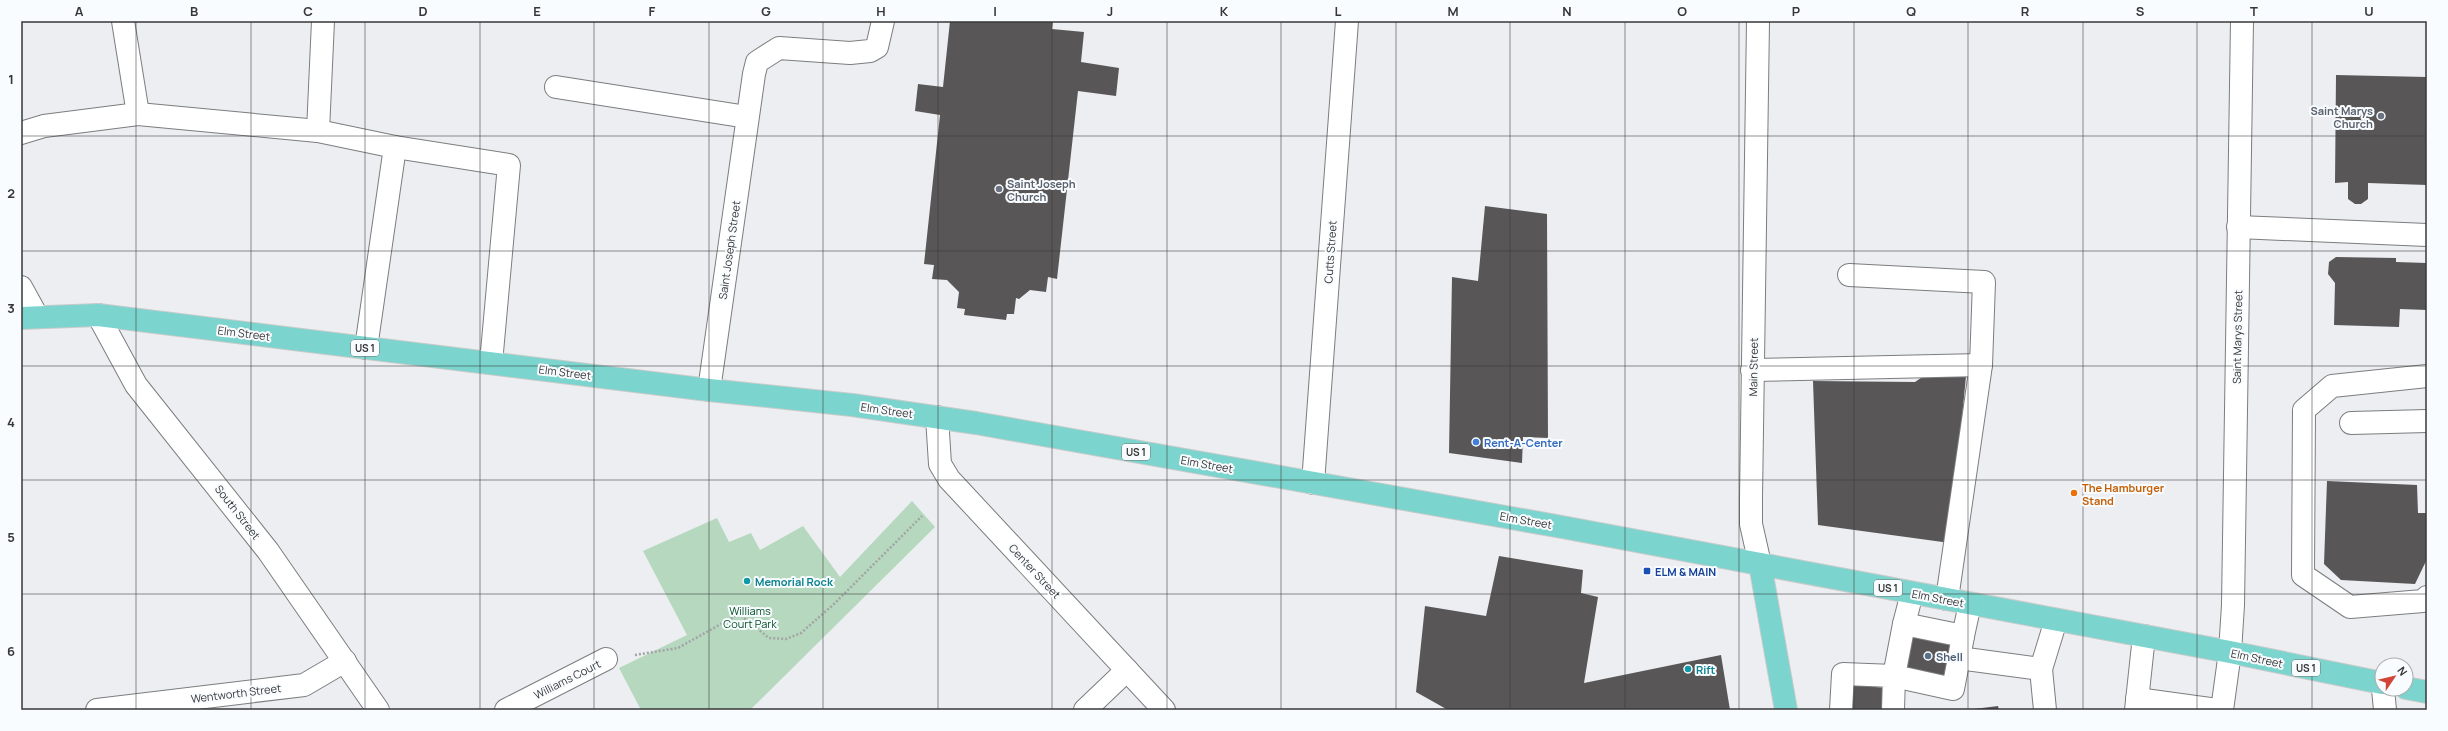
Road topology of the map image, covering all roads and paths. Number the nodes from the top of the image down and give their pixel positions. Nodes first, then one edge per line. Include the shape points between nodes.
1 (123, 21) edge
2 (323, 21) edge
3 (883, 21) edge
4 (1347, 21) edge
5 (1758, 21) edge
6 (2242, 21) edge
7 (556, 87) dead end
8 (748, 113) junction
9 (138, 114) junction
10 (318, 131) junction
11 (21, 133) edge
12 (395, 147) junction
13 (2238, 227) junction
14 (2427, 235) edge
15 (1849, 275) dead end
16 (21, 287) edge
17 (98, 316) junction
18 (29, 317) edge
19 (366, 348) junction
20 (491, 363) junction
21 (1981, 365) junction
22 (1752, 370) junction
23 (2427, 376) edge
24 (709, 390) junction
25 (937, 417) junction
26 (2427, 421) edge
27 (2351, 423) dead end
28 (1313, 483) junction
29 (922, 516) dead end
30 (1760, 564) junction
31 (1912, 593) junction
32 (2427, 597) edge
33 (1947, 599) junction
34 (1970, 604) junction
35 (2056, 620) junction
36 (1904, 624) junction
37 (1963, 636) junction
38 (2144, 636) junction
39 (2230, 652) junction
40 (1959, 658) junction
41 (606, 659) joint
42 (345, 661) junction
43 (2041, 669) junction
44 (1127, 670) junction
45 (1894, 676) junction
46 (2374, 682) edge
47 (2414, 690) edge
48 (2427, 692) edge
49 (2384, 697) edge
50 (2136, 704) edge
51 (97, 710) edge
52 (378, 710) edge
53 (506, 710) edge
54 (1085, 710) edge
55 (1164, 710) edge
56 (1786, 710) edge
57 (1841, 710) edge
58 (1893, 710) edge
59 (2045, 710) edge
60 (2217, 710) edge
61 (2222, 710) edge
62 (2385, 710) edge

1 - 9 street
2 - 10 street
3 - 8 street, Saint Joseph Street via 877,46 870,51 850,53 779,48 763,57 755,68
4 - 28 street, Cutts Street
5 - 22 street, Main Street
6 - 13 street, Saint Marys Street
7 - 8 street
8 - 24 street, Saint Joseph Street
9 - 10 street
9 - 11 street via 44,126
10 - 12 street
12 - 19 street
12 - 20 street via 509,165
13 - 14 street
13 - 39 street, Saint Marys Street via 2233,605
15 - 21 street via 1984,282
16 - 18 street
17 - 18 main road, Elm Street / US 1
17 - 19 main road, Elm Street / US 1
17 - 42 street, South Street via 136,385 268,550
19 - 20 main road, Elm Street / US 1
20 - 24 main road, Elm Street / US 1
21 - 22 street
21 - 33 street
22 - 30 street, Main Street via 1751,524
23 - 32 street via 2332,386 2304,410 2303,575 2350,607 2423,601
24 - 25 main road, Elm Street / US 1
25 - 28 main road, Elm Street / US 1
25 - 44 street, Center Street via 940,464 949,479
26 - 27 street
28 - 30 main road, Elm Street / US 1
29 - 41 path via 834,604 801,633 786,639 769,638 739,614 678,648 646,655 617,655
30 - 31 main road, Elm Street / US 1
30 - 56 main road, Main Street
31 - 33 main road, Elm Street / US 1
31 - 36 street
33 - 34 main road, Elm Street / US 1
34 - 35 main road, Elm Street / US 1
34 - 37 street
35 - 38 main road, Elm Street / US 1
35 - 43 street
36 - 37 street
36 - 45 street
37 - 40 street
38 - 39 main road, Elm Street / US 1
38 - 50 street
39 - 46 main road, Elm Street / US 1
39 - 61 street, Saint Marys Street
40 - 43 street
40 - 45 street via 1953,689
41 - 53 street, Williams Court
42 - 51 street, Wentworth Street via 304,685
42 - 52 street, South Street
43 - 59 street
44 - 54 street
44 - 55 street, Center Street
45 - 57 street via 1843,674
45 - 58 street
47 - 48 main road
49 - 62 street
50 - 60 street

